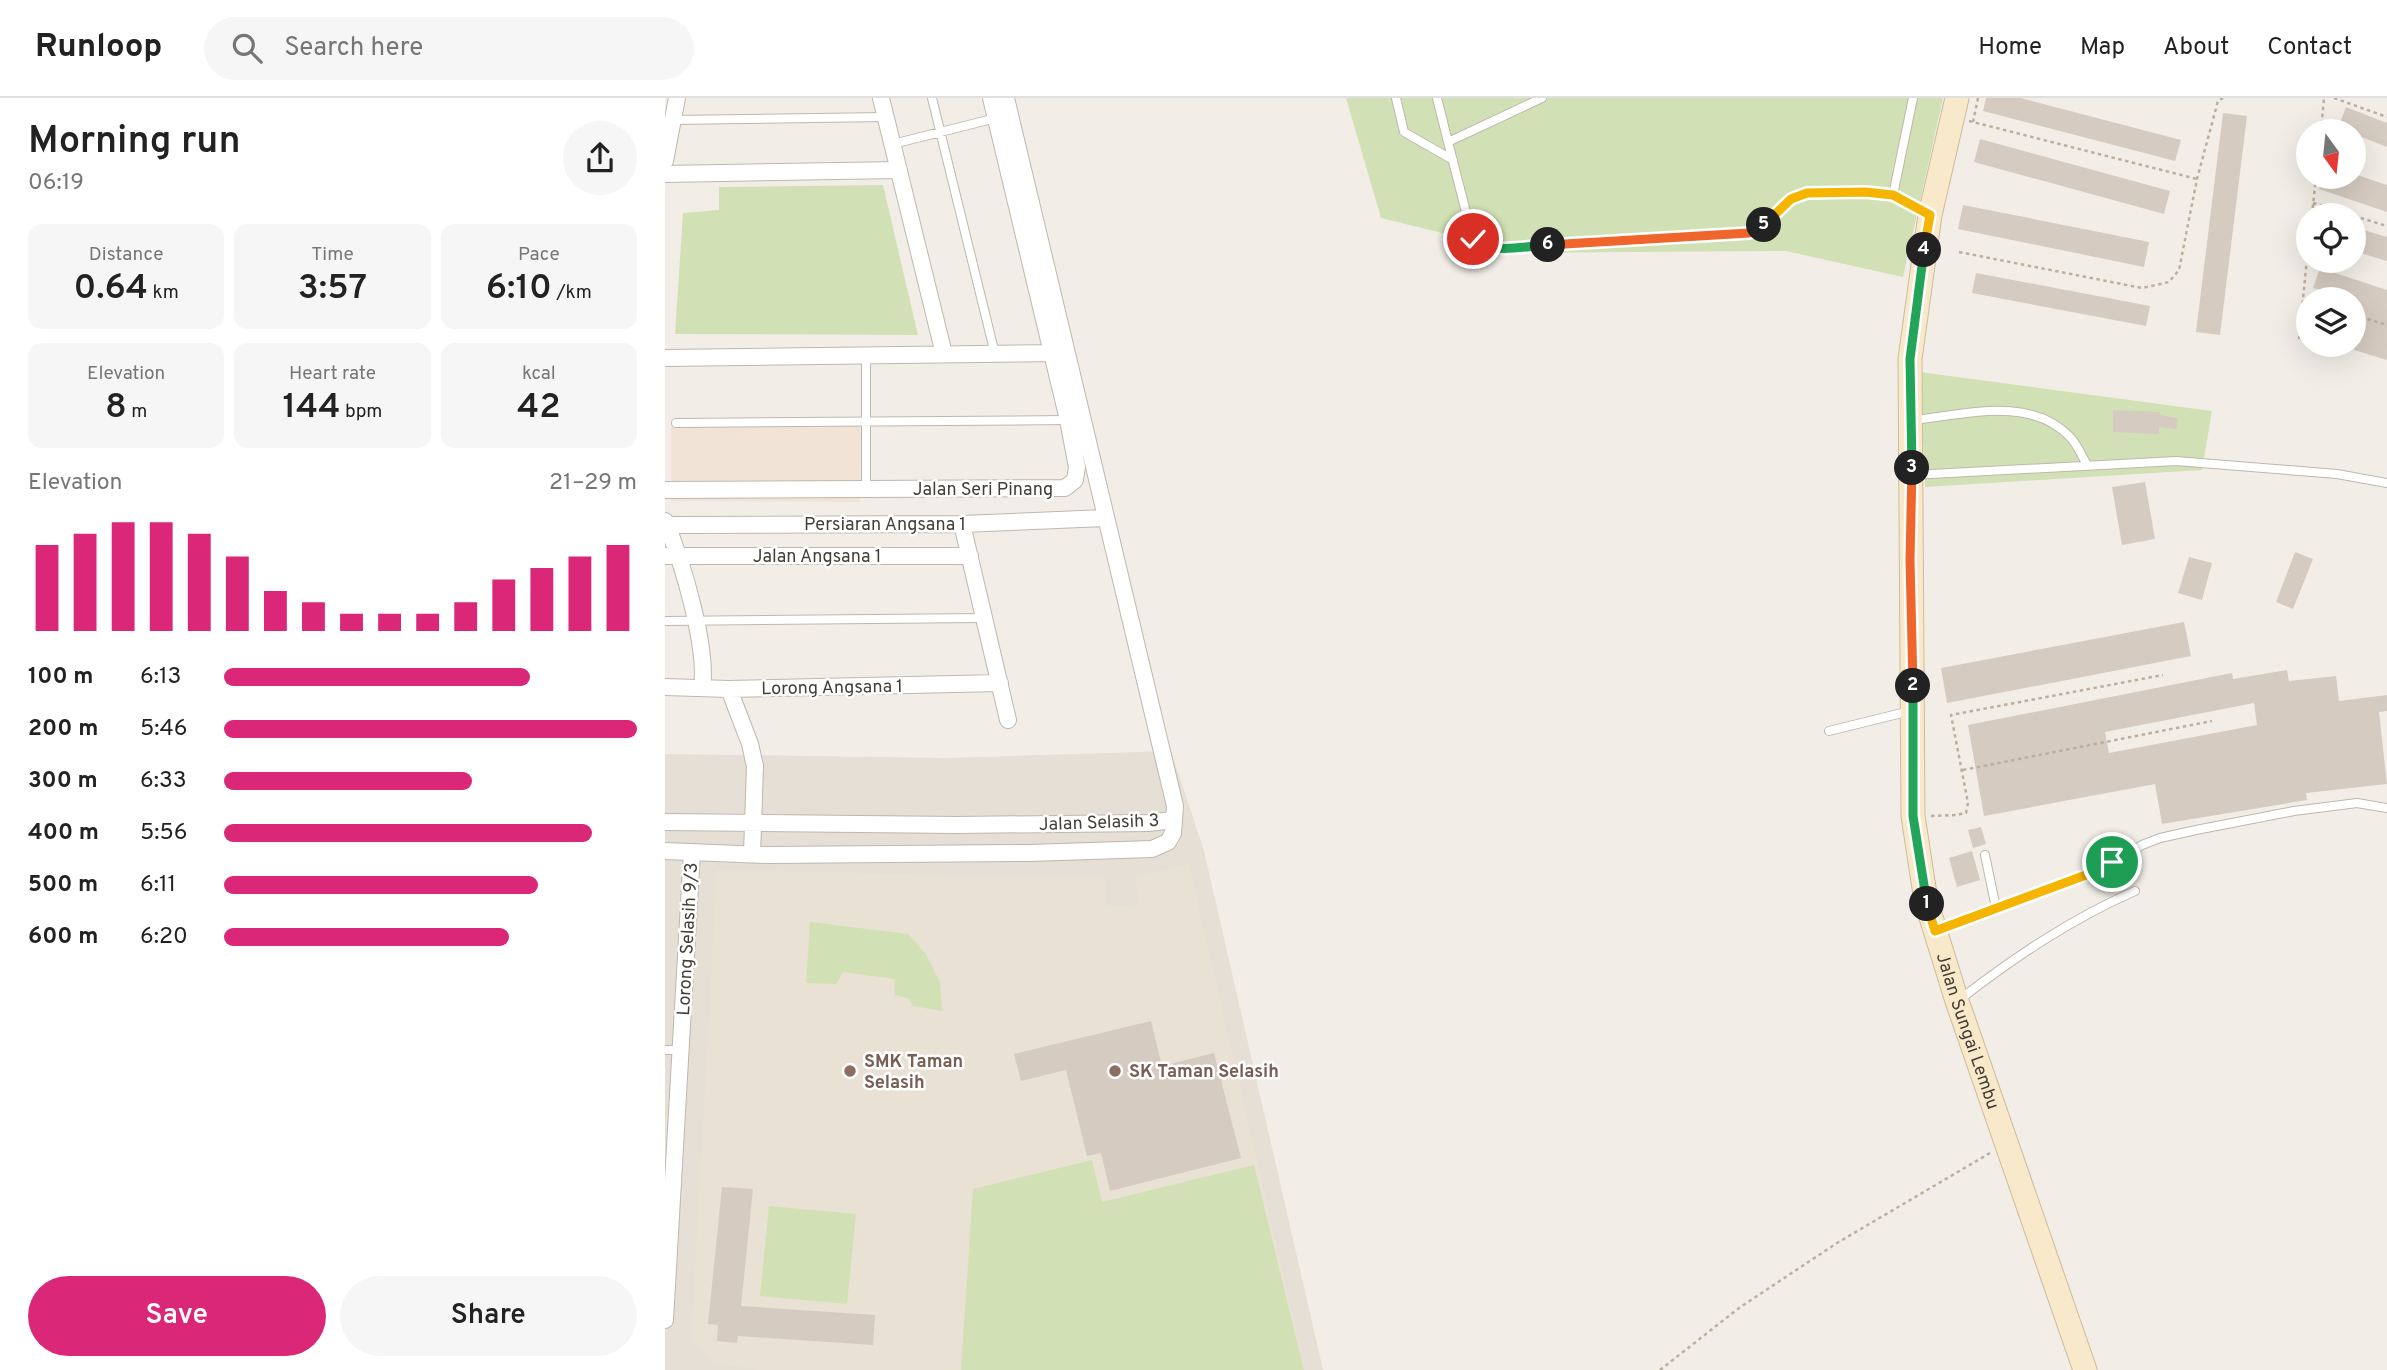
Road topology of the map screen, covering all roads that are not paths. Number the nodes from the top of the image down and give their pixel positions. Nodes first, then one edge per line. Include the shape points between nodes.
1 (677, 98) edge
2 (881, 98) edge
3 (932, 98) edge
4 (991, 98) edge
5 (1006, 98) edge
6 (1396, 98) edge
7 (1437, 98) edge
8 (1542, 98) edge
9 (1913, 98) edge
10 (1961, 112) edge
11 (886, 117) junction
12 (996, 118) junction
13 (672, 120) junction
14 (940, 132) junction
15 (1448, 142) junction
16 (893, 144) junction
17 (1453, 160) junction
18 (665, 161) edge
19 (899, 170) junction
20 (665, 174) edge
21 (1893, 195) junction
22 (1930, 215) junction
23 (1060, 353) junction
24 (944, 354) junction
25 (995, 354) junction
26 (866, 355) junction
27 (665, 358) edge
28 (1067, 420) junction
29 (1910, 421) junction
30 (866, 422) junction
31 (676, 423) dead end
32 (2087, 465) junction
33 (1912, 475) junction
34 (2387, 483) edge
35 (866, 489) junction
36 (665, 490) edge
37 (1105, 518) junction
38 (666, 524) edge
39 (962, 524) junction
40 (672, 556) edge
41 (969, 556) junction
42 (984, 618) junction
43 (665, 621) edge
44 (695, 622) junction
45 (1000, 683) junction
46 (665, 687) edge
47 (702, 688) junction
48 (729, 689) junction
49 (1913, 710) junction
50 (1008, 720) dead end
51 (1829, 731) dead end
52 (2387, 808) edge
53 (1173, 820) junction
54 (665, 822) edge
55 (753, 824) junction
56 (665, 851) edge
57 (692, 852) junction
58 (752, 854) junction
59 (1985, 855) dead end
60 (2135, 891) dead end
61 (1996, 908) junction
62 (1935, 931) junction
63 (1957, 1002) junction
64 (673, 1050) edge
65 (667, 1239) edge
66 (665, 1320) edge
67 (2085, 1370) edge

1 - 13 street
2 - 11 street
3 - 14 lane
4 - 12 street, Jalan Seri Pinang
5 - 23 street, Jalan Seri Pinang
6 - 17 lane via 1404,132
7 - 15 lane
8 - 15 lane
9 - 21 lane
10 - 22 main road, Jalan Sungai Lembu
11 - 13 lane
11 - 16 street
12 - 14 lane
12 - 23 street, Jalan Seri Pinang
13 - 18 street
14 - 16 lane
14 - 25 lane
15 - 17 lane
16 - 19 street
17 - 21 lane via 1473,239 1492,248 1749,233 1761,228 1791,199 1807,193
19 - 20 street
19 - 24 street
21 - 22 lane
22 - 29 main road, Jalan Sungai Lembu via 1910,359
23 - 25 street
23 - 28 street, Jalan Seri Pinang
23 - 37 street, Jalan Seri Pinang
24 - 25 street
24 - 26 street
26 - 27 street
26 - 30 lane
28 - 30 lane
28 - 35 street, Jalan Seri Pinang via 1077,467 1075,480 1065,488
29 - 32 lane via 2004,410 2043,417 2070,437
29 - 33 main road, Jalan Sungai Lembu
30 - 31 lane
30 - 35 lane
32 - 33 lane
32 - 34 lane via 2176,461 2337,474
33 - 49 main road, Jalan Sungai Lembu
35 - 36 street, Jalan Seri Pinang
37 - 39 street, Persiaran Angsana 1
37 - 53 street, Jalan Seri Pinang via 1175,806
38 - 39 street, Persiaran Angsana 1
38 - 40 street via 674,540
39 - 41 street
40 - 41 street, Jalan Angsana 1
40 - 44 street
41 - 42 street
42 - 44 lane
42 - 45 street
43 - 44 lane
44 - 47 street via 705,670
45 - 48 street, Lorong Angsana 1
45 - 50 street
46 - 47 street, Lorong Angsana 1
47 - 48 street, Lorong Angsana 1
48 - 55 street via 755,766
49 - 51 lane
49 - 62 main road, Jalan Sungai Lembu via 1913,816
52 - 61 lane via 2357,803 2294,811 2160,838 2102,869
53 - 55 street, Jalan Selasih 3
53 - 58 street, Jalan Selasih 3 via 1168,842 1152,849
54 - 55 street, Jalan Selasih 3
55 - 58 street
56 - 57 street, Jalan Selasih 3
57 - 58 street, Jalan Selasih 3
57 - 64 street, Lorong Selasih 9/3
59 - 61 lane
60 - 63 lane via 2054,932
61 - 62 lane
62 - 63 main road, Jalan Sungai Lembu
63 - 67 main road, Jalan Sungai Lembu
64 - 65 street, Lorong Selasih 9/3
65 - 66 street, Lorong Selasih 9/3

